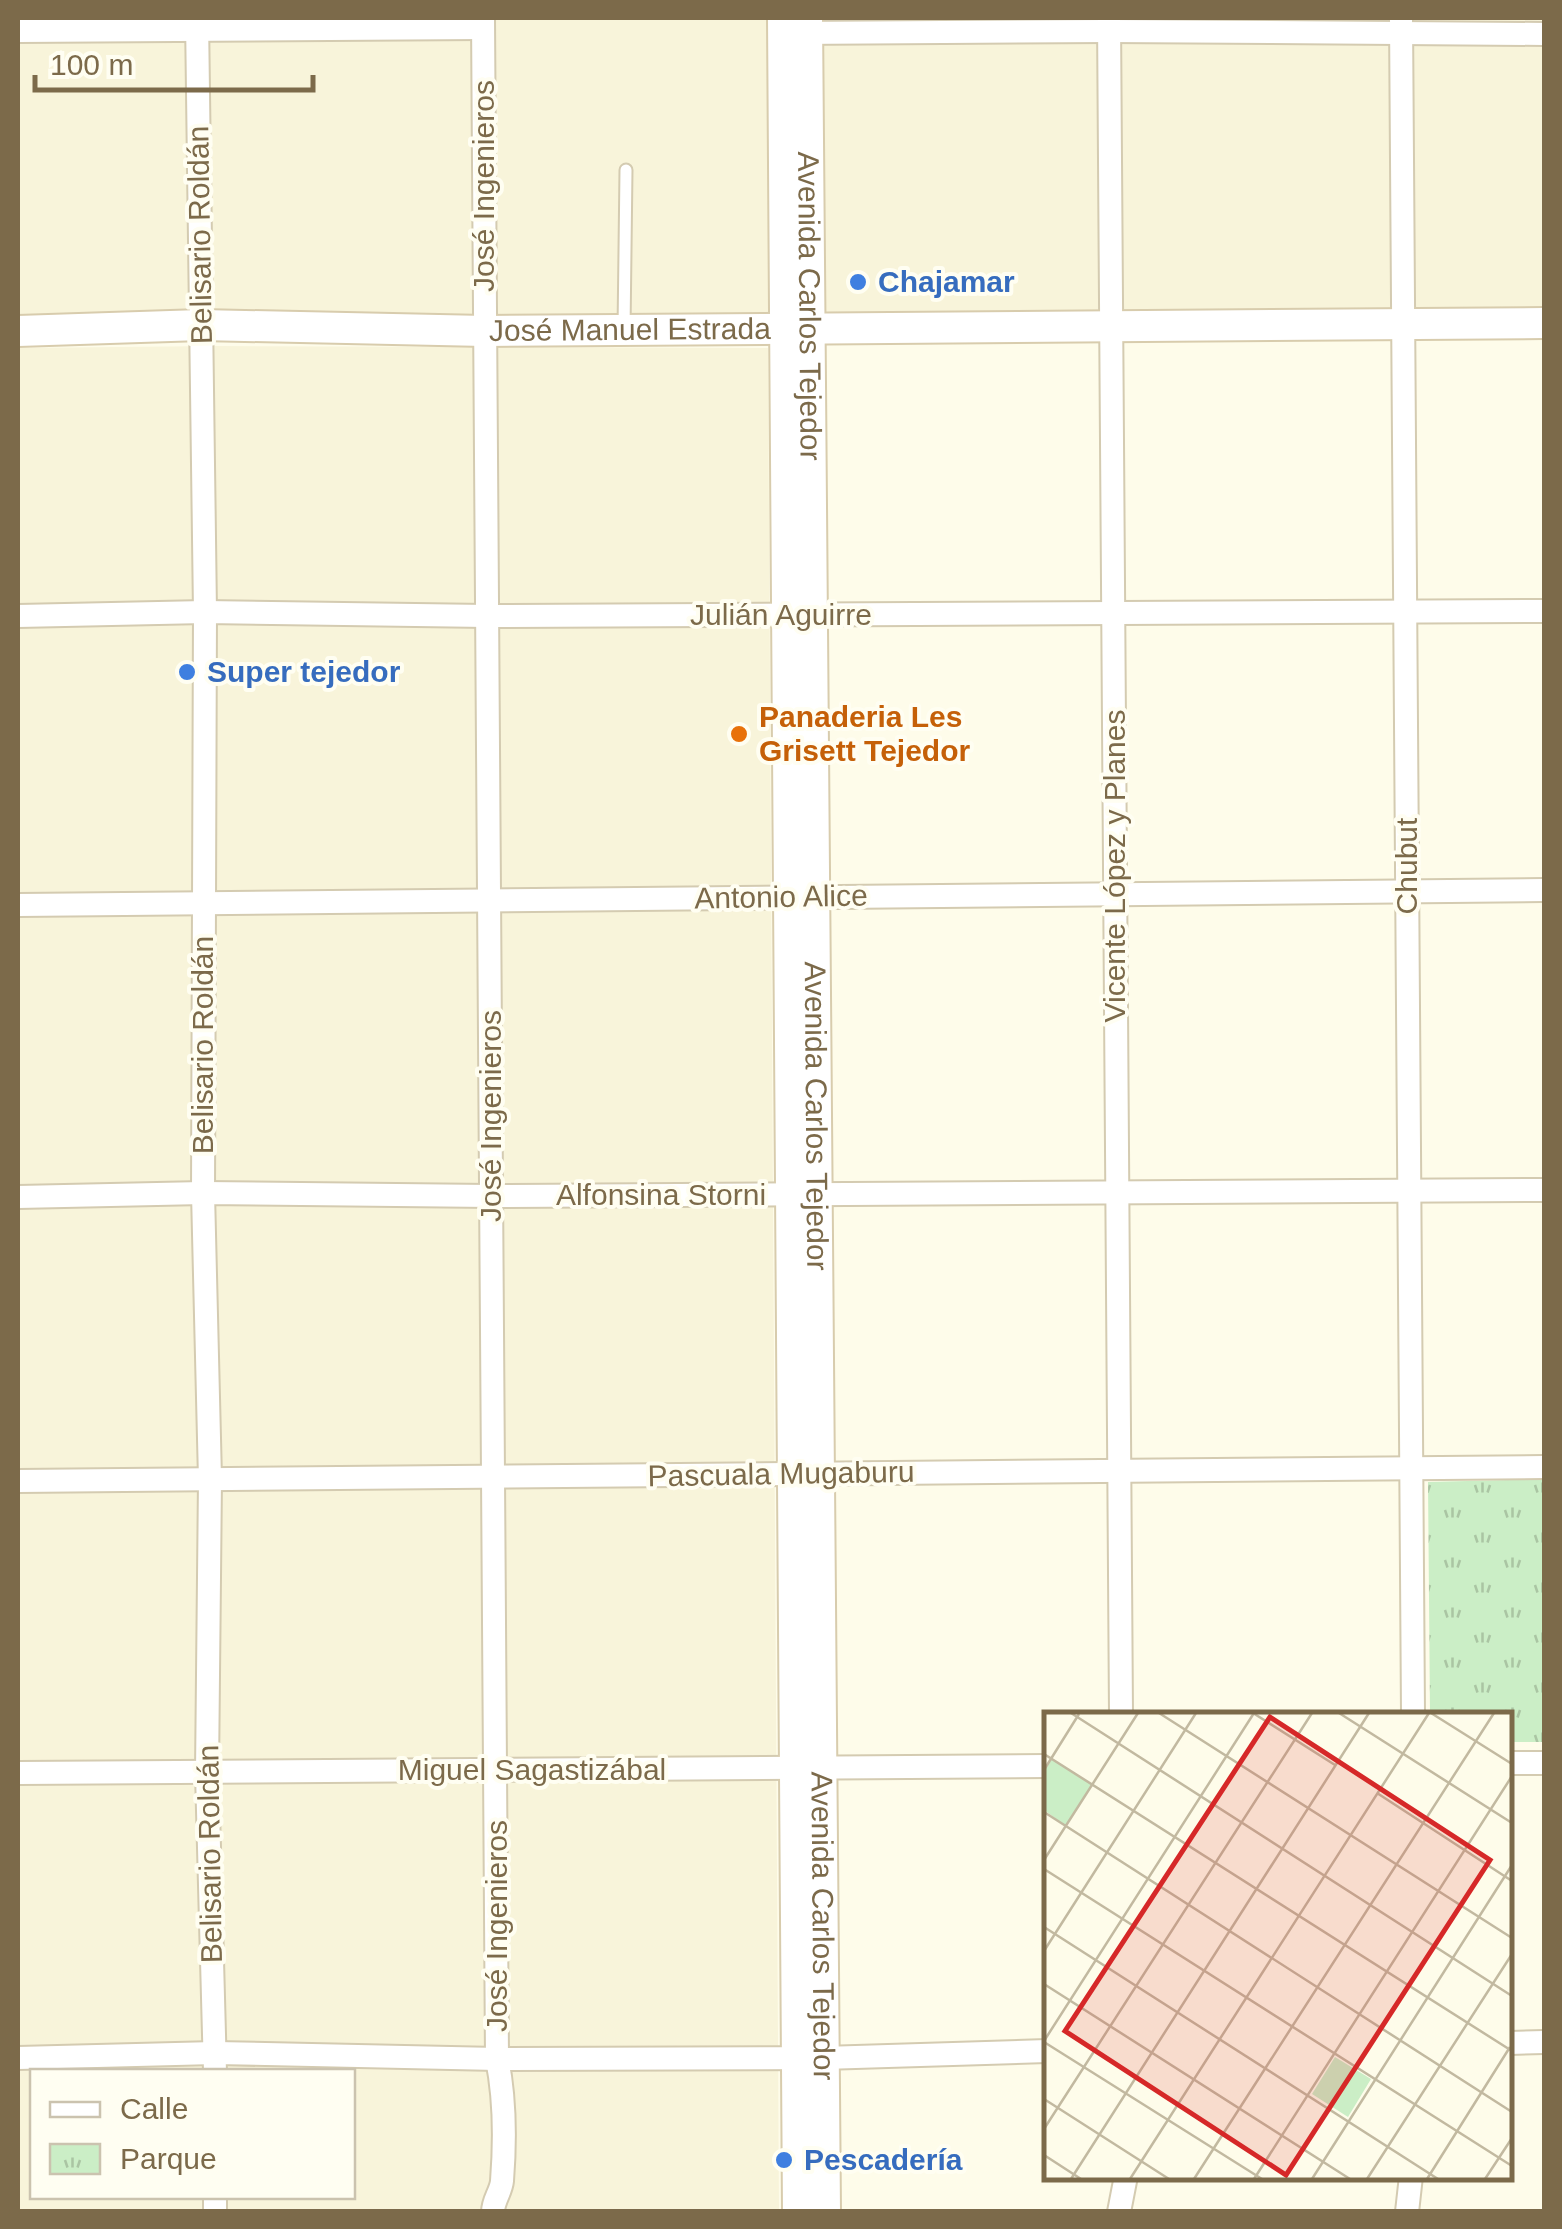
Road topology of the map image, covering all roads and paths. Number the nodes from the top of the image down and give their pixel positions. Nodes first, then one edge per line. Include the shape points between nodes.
1 (197, 23) edge
2 (483, 23) edge
3 (1110, 24) edge
4 (795, 25) edge
5 (1401, 25) edge
6 (18, 32) edge
7 (1544, 34) edge
8 (626, 170) dead end
9 (1544, 323) edge
10 (1403, 324) junction
11 (201, 325) junction
12 (1112, 326) junction
13 (798, 328) junction
14 (624, 330) junction
15 (486, 331) junction
16 (18, 332) edge
17 (1544, 611) edge
18 (205, 612) junction
19 (1405, 612) junction
20 (1114, 613) junction
21 (800, 615) junction
22 (18, 616) edge
23 (487, 616) junction
24 (1544, 890) edge
25 (1407, 891) junction
26 (1116, 894) junction
27 (802, 897) junction
28 (489, 900) junction
29 (18, 905) edge
30 (202, 905) junction
31 (1544, 1190) edge
32 (1409, 1191) junction
33 (1118, 1192) junction
34 (203, 1193) junction
35 (804, 1194) junction
36 (492, 1196) junction
37 (18, 1197) edge
38 (1412, 1468) junction
39 (1544, 1468) edge
40 (1120, 1471) junction
41 (807, 1474) junction
42 (494, 1477) junction
43 (210, 1479) junction
44 (18, 1481) edge
45 (1122, 1712) edge
46 (1413, 1712) edge
47 (1512, 1763) edge
48 (1544, 1763) edge
49 (1044, 1766) edge
50 (809, 1768) junction
51 (496, 1770) junction
52 (18, 1773) edge
53 (207, 1773) junction
54 (1512, 2042) edge
55 (1544, 2042) edge
56 (1044, 2051) edge
57 (18, 2058) edge
58 (811, 2058) junction
59 (497, 2059) junction
60 (215, 2062) edge
61 (1125, 2179) edge
62 (1410, 2179) edge
63 (493, 2212) edge
64 (798, 2212) edge
65 (825, 2212) edge
66 (1119, 2212) edge
67 (1407, 2212) edge

1 - 2 street
1 - 6 street
1 - 11 street, Belisario Roldán
2 - 15 street, José Ingenieros
3 - 4 street
3 - 5 street
3 - 12 street, Vicente López y Planes
4 - 13 main road, Avenida Carlos Tejedor
5 - 7 street
5 - 10 street, Chubut
8 - 14 lane
9 - 10 main road, José Manuel Estrada
10 - 12 main road, José Manuel Estrada
10 - 19 street, Chubut
11 - 15 main road, José Manuel Estrada
11 - 16 main road, José Manuel Estrada
11 - 18 street, Belisario Roldán
12 - 13 main road, José Manuel Estrada
12 - 20 street, Vicente López y Planes
13 - 14 main road, José Manuel Estrada
13 - 21 main road, Avenida Carlos Tejedor
14 - 15 main road, José Manuel Estrada
15 - 23 street, José Ingenieros
17 - 19 street, Julián Aguirre
18 - 22 street, Julián Aguirre
18 - 23 street, Julián Aguirre
18 - 30 street, Belisario Roldán
19 - 20 street, Julián Aguirre
19 - 25 street, Chubut
20 - 21 street, Julián Aguirre
20 - 26 street, Vicente López y Planes
21 - 23 street, Julián Aguirre
21 - 27 main road, Avenida Carlos Tejedor
23 - 28 street, José Ingenieros
24 - 25 street, Antonio Alice
25 - 26 street, Antonio Alice
25 - 32 street, Chubut
26 - 27 street, Antonio Alice
26 - 33 street, Vicente López y Planes
27 - 28 street, Antonio Alice
27 - 35 main road, Avenida Carlos Tejedor
28 - 30 street, Antonio Alice
28 - 36 street, José Ingenieros
29 - 30 street, Antonio Alice
30 - 34 street, Belisario Roldán
31 - 32 street, Alfonsina Storni
32 - 33 street, Alfonsina Storni
32 - 38 street, Chubut
33 - 35 street, Alfonsina Storni
33 - 40 street, Vicente López y Planes
34 - 36 street, Alfonsina Storni
34 - 37 street, Alfonsina Storni
34 - 43 street, Belisario Roldán
35 - 36 street, Alfonsina Storni
35 - 41 main road, Avenida Carlos Tejedor
36 - 42 street, José Ingenieros
38 - 39 street, Pascuala Mugaburu
38 - 40 street, Pascuala Mugaburu
38 - 46 street, Chubut
40 - 41 street, Pascuala Mugaburu
40 - 45 street, Vicente López y Planes
41 - 42 street, Pascuala Mugaburu
41 - 50 main road, Avenida Carlos Tejedor
42 - 43 street, Pascuala Mugaburu
42 - 51 street, José Ingenieros
43 - 44 street, Pascuala Mugaburu
43 - 53 street, Belisario Roldán
47 - 48 street
49 - 50 street, Miguel Sagastizábal
50 - 51 street, Miguel Sagastizábal
50 - 58 main road, Avenida Carlos Tejedor
51 - 53 street, Miguel Sagastizábal
51 - 59 street, José Ingenieros
52 - 53 street, Miguel Sagastizábal
53 - 60 street, Belisario Roldán
54 - 55 street
56 - 58 street
57 - 60 street
58 - 59 street
58 - 64 main road, Avenida Carlos Tejedor
58 - 65 main road, Avenida Carlos Tejedor
59 - 60 street
59 - 63 street, José Ingenieros via 502,2187
61 - 66 street
62 - 67 street

